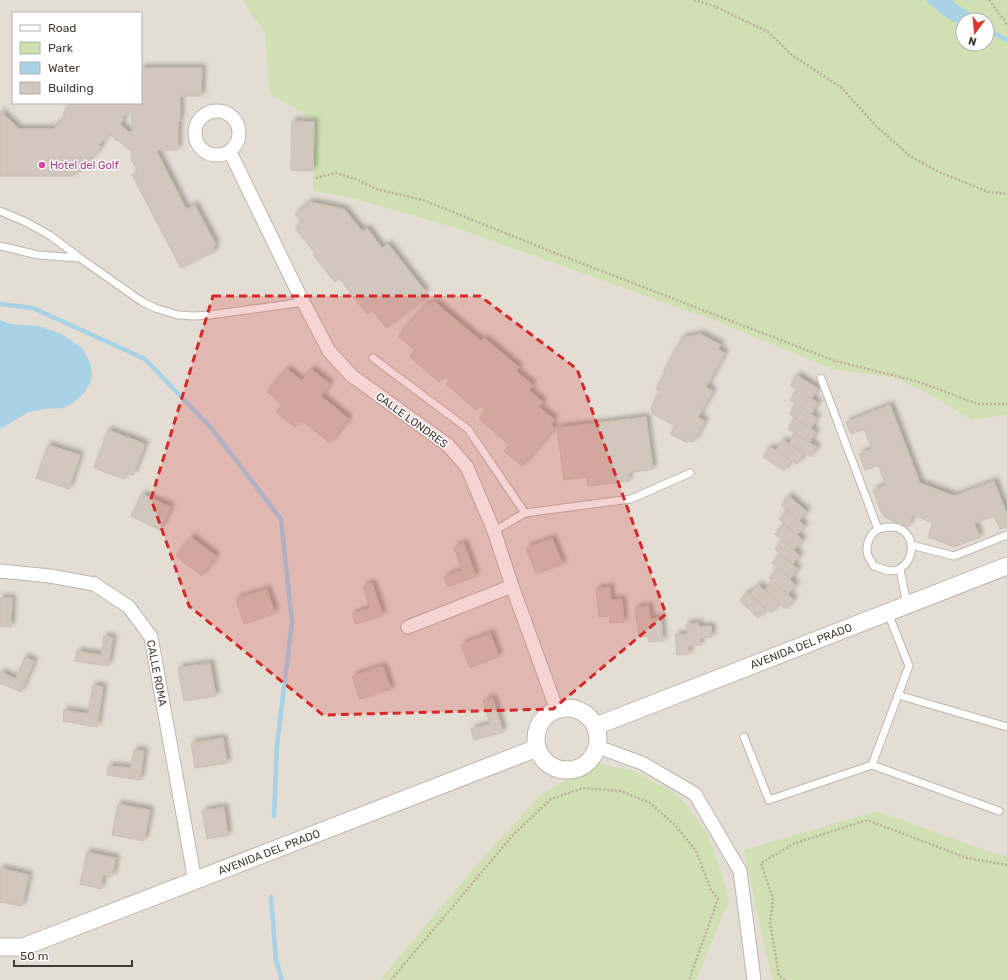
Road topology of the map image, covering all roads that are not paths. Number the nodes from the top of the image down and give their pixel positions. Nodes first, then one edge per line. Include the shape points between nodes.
1 (230, 152) dead end
2 (0, 211) edge
3 (0, 246) edge
4 (80, 258) junction
5 (304, 302) junction
6 (373, 358) dead end
7 (821, 378) dead end
8 (690, 473) dead end
9 (525, 513) junction
10 (878, 529) junction
11 (494, 531) junction
12 (1007, 535) edge
13 (911, 545) junction
14 (1007, 566) edge
15 (900, 569) junction
16 (0, 571) edge
17 (512, 586) junction
18 (907, 605) junction
19 (887, 613) junction
20 (408, 627) dead end
21 (898, 695) junction
22 (557, 710) junction
23 (596, 726) junction
24 (1007, 727) edge
25 (744, 737) dead end
26 (598, 747) junction
27 (537, 748) junction
28 (872, 765) junction
29 (999, 811) dead end
30 (195, 881) junction
31 (0, 947) edge
32 (754, 980) edge

1 - 5 street, CALLE LONDRES
2 - 4 lane via 51,236
3 - 4 lane via 38,255
4 - 5 lane via 141,301 178,315 210,315
5 - 11 street, CALLE LONDRES via 329,351 352,376 448,445 467,467
6 - 9 lane via 468,428
7 - 10 lane
8 - 9 lane via 631,499
9 - 11 lane
10 - 13 lane via 899,529 907,536
10 - 15 lane via 869,539 867,553 874,565 886,571
11 - 17 street, CALLE LONDRES
12 - 13 lane via 954,556
13 - 15 lane via 911,555
14 - 18 street, AVENIDA DEL PRADO
15 - 18 lane
16 - 30 street, CALLE ROMA via 94,584 129,607 151,638
17 - 20 street
17 - 22 street, CALLE LONDRES
18 - 19 street, AVENIDA DEL PRADO
19 - 21 lane via 909,666
19 - 23 street, AVENIDA DEL PRADO
21 - 24 lane
21 - 28 lane
22 - 23 street via 572,709 586,714
22 - 27 street via 539,725
23 - 26 street
25 - 28 lane via 769,800
26 - 27 street via 592,759 581,767 568,771 549,764
26 - 32 street via 642,763 695,794 740,871
27 - 30 street, AVENIDA DEL PRADO
28 - 29 lane
30 - 31 street, AVENIDA DEL PRADO via 23,947

